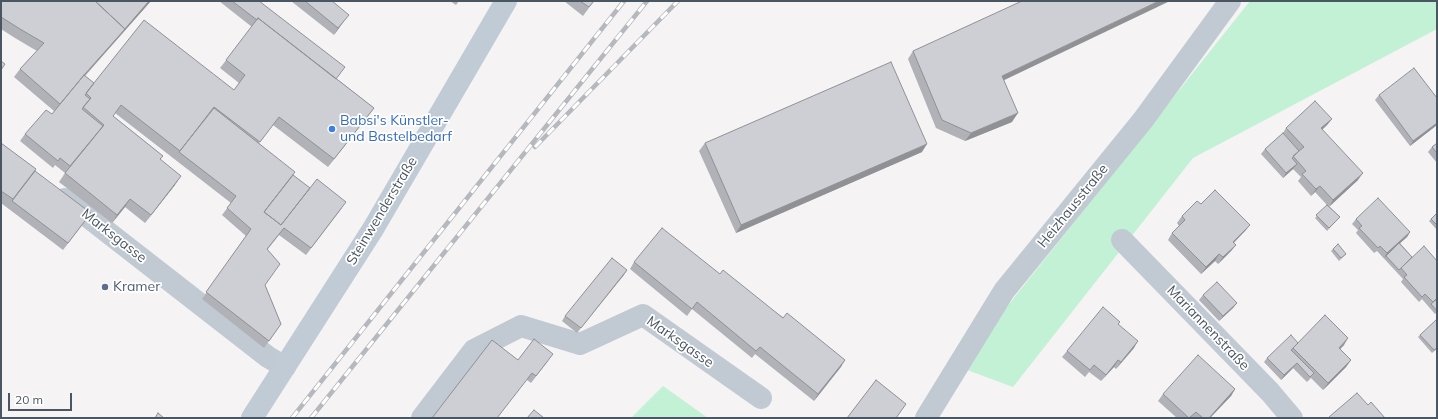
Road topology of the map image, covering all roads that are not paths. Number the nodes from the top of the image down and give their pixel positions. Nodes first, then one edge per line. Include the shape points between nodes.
1 (506, 1) edge
2 (1230, 1) edge
3 (51, 188) edge
4 (1122, 240) dead end
5 (285, 367) junction
6 (761, 398) dead end
7 (252, 418) edge
8 (422, 418) edge
9 (926, 418) edge
10 (1292, 418) edge

1 - 5 main road, Steinwenderstraße via 373,229
2 - 9 street, Heizhausstraße via 1143,120 1004,291
3 - 5 street, Marksgasse via 268,357
4 - 10 street, Mariannenstraße via 1270,392
5 - 7 main road, Steinwenderstraße
6 - 8 street, Marksgasse via 643,315 580,344 521,326 474,350

